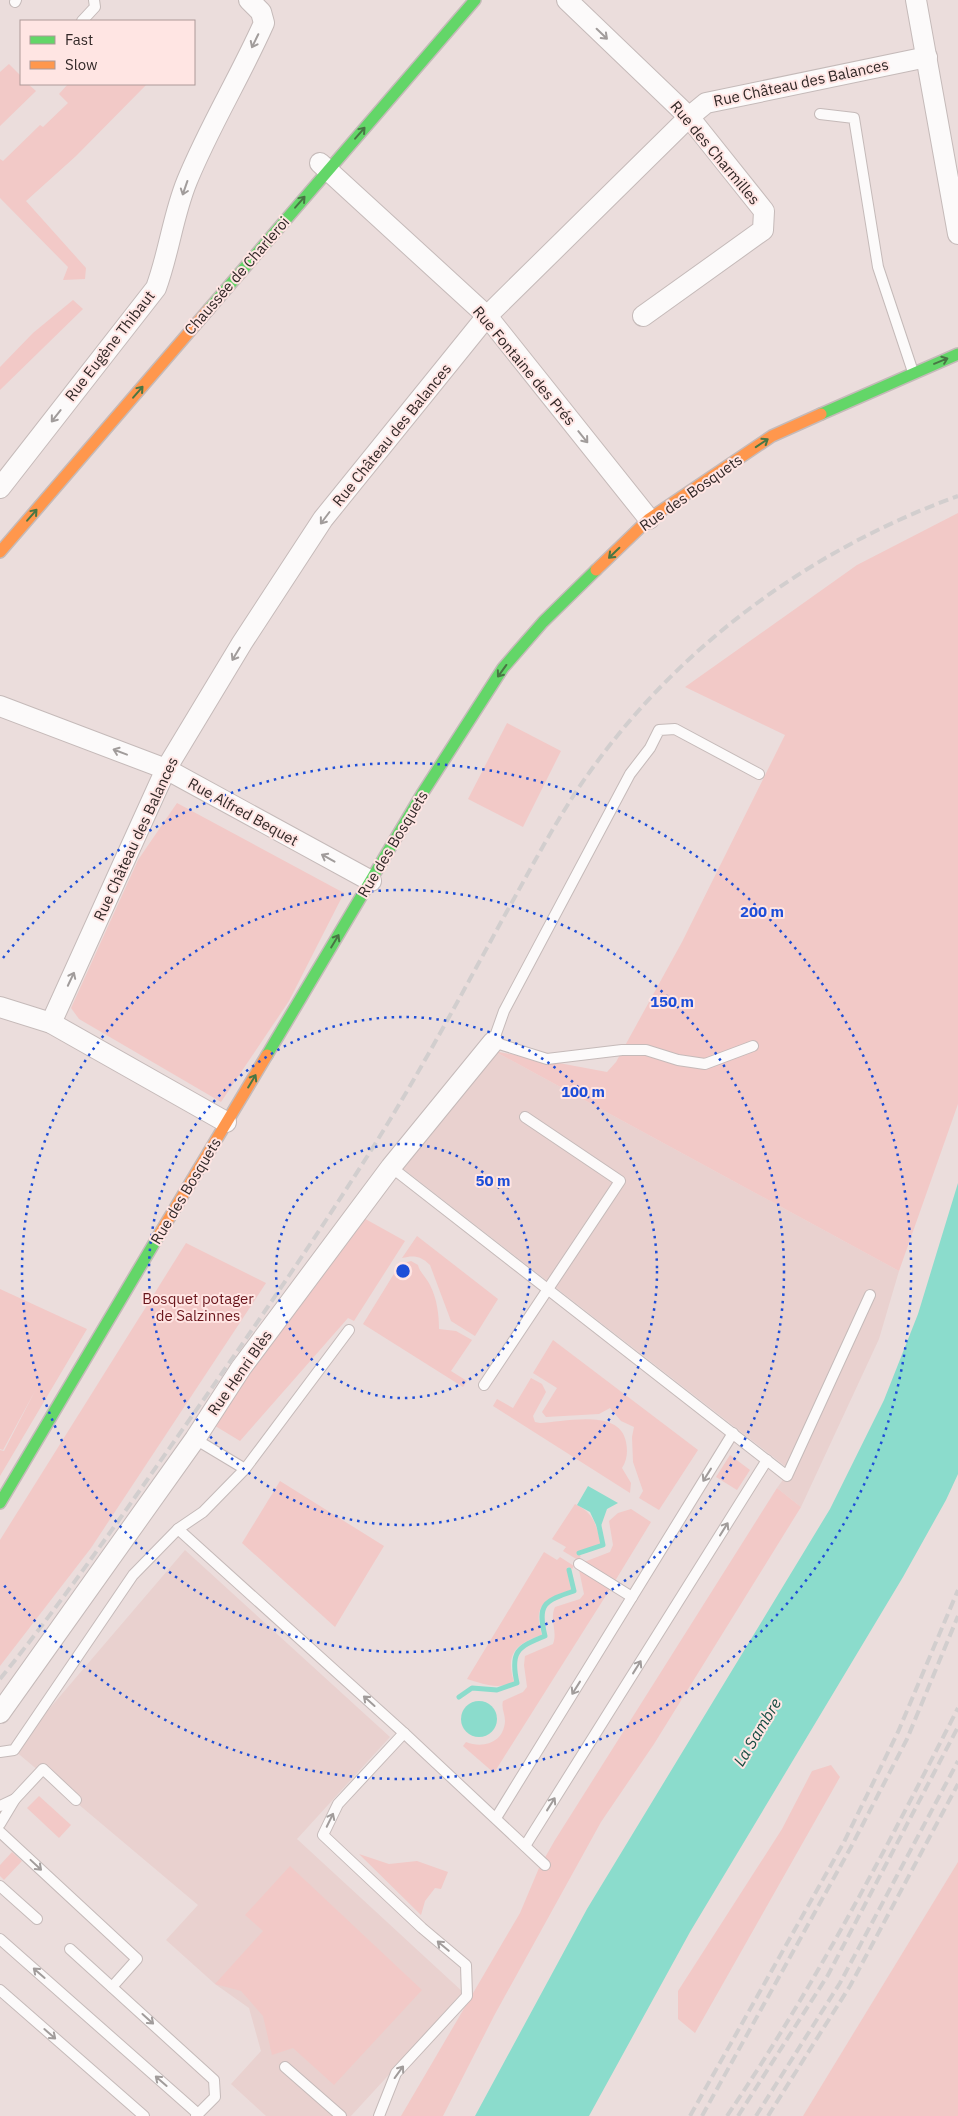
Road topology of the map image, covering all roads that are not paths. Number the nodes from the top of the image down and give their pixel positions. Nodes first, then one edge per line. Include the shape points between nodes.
1 (94, 0) edge
2 (249, 0) edge
3 (466, 0) edge
4 (475, 0) edge
5 (567, 0) edge
6 (916, 0) edge
7 (83, 20) edge
8 (927, 57) junction
9 (820, 114) dead end
10 (689, 117) junction
11 (324, 167) junction
12 (958, 234) edge
13 (487, 316) junction
14 (644, 316) dead end
15 (958, 354) edge
16 (913, 372) junction
17 (118, 397) dead end
18 (0, 488) edge
19 (649, 519) junction
20 (0, 552) edge
21 (0, 706) edge
22 (166, 769) junction
23 (759, 774) dead end
24 (371, 882) junction
25 (0, 1007) edge
26 (51, 1023) junction
27 (493, 1042) junction
28 (753, 1046) dead end
29 (525, 1117) dead end
30 (226, 1122) junction
31 (391, 1167) junction
32 (547, 1288) junction
33 (870, 1295) dead end
34 (349, 1330) dead end
35 (484, 1385) dead end
36 (733, 1433) junction
37 (195, 1439) junction
38 (767, 1460) junction
39 (245, 1469) junction
40 (0, 1502) edge
41 (178, 1529) junction
42 (579, 1564) dead end
43 (632, 1597) junction
44 (0, 1713) edge
45 (404, 1733) junction
46 (0, 1752) edge
47 (15, 1799) junction
48 (76, 1800) dead end
49 (0, 1806) edge
50 (496, 1818) junction
51 (0, 1824) edge
52 (0, 1832) edge
53 (525, 1846) junction
54 (545, 1864) dead end
55 (0, 1886) edge
56 (37, 1919) dead end
57 (0, 1939) edge
58 (70, 1949) dead end
59 (112, 1987) junction
60 (0, 1990) edge
61 (286, 2067) dead end
62 (197, 2114) edge
63 (144, 2116) edge
64 (341, 2116) edge
65 (379, 2116) edge

1 - 7 lane via 95,7
2 -> 18 street, Rue Eugène Thibaut via 261,12 264,23 186,182 167,259 156,288
3 - 11 street, Chaussée de Charleroi
11 -> 4 street, Chaussée de Charleroi
5 -> 10 street, Rue des Charmilles
6 - 8 street
8 - 10 street, Rue Château des Balances via 706,103
8 - 12 street
9 - 16 lane via 854,118 878,268
10 - 13 street, Rue Château des Balances
10 - 14 street, Rue des Charmilles via 764,211 763,230
11 - 13 street, Rue Fontaine des Prés
11 - 17 street, Chaussée de Charleroi
20 -> 11 street, Chaussée de Charleroi
13 -> 19 street, Rue Fontaine des Prés
13 -> 22 street, Rue Château des Balances via 323,520 242,643
16 -> 15 street, Rue des Bosquets
19 -> 16 street, Rue des Bosquets via 772,436
19 -> 24 street, Rue des Bosquets via 543,622 503,668 422,794
22 -> 21 street, Rue Alfred Bequet
24 -> 22 street, Rue Alfred Bequet
26 -> 22 street, Rue Château des Balances
23 - 27 lane via 675,729 659,730 630,774 504,1011
30 -> 24 street, Rue des Bosquets
25 - 26 street
26 - 30 street
27 - 28 lane via 547,1059 646,1050 705,1064
27 - 31 street, Rue Henri Blès
29 - 32 lane via 620,1181
30 - 40 street, Rue des Bosquets
31 - 32 lane
31 - 37 street, Rue Henri Blès via 241,1368
32 - 35 lane
32 - 36 lane
33 - 38 lane via 787,1476
34 - 39 lane
36 - 38 lane
36 -> 43 lane
37 - 39 lane
37 - 44 street, Rue Henri Blès
53 -> 38 lane
39 - 41 lane via 204,1512
45 -> 41 lane
41 - 46 lane via 133,1575 14,1750
42 - 43 lane
43 -> 50 lane
45 - 50 lane
65 -> 45 lane via 396,2073 467,1996 466,1966 323,1835 338,1804
47 - 48 lane via 43,1769
47 - 49 lane
47 - 51 lane
50 - 53 lane
52 -> 59 lane via 137,1958
53 - 54 lane
55 - 56 lane
62 -> 57 lane
58 - 59 lane
59 -> 62 lane via 214,2080 215,2097
60 -> 63 lane
61 - 64 lane

